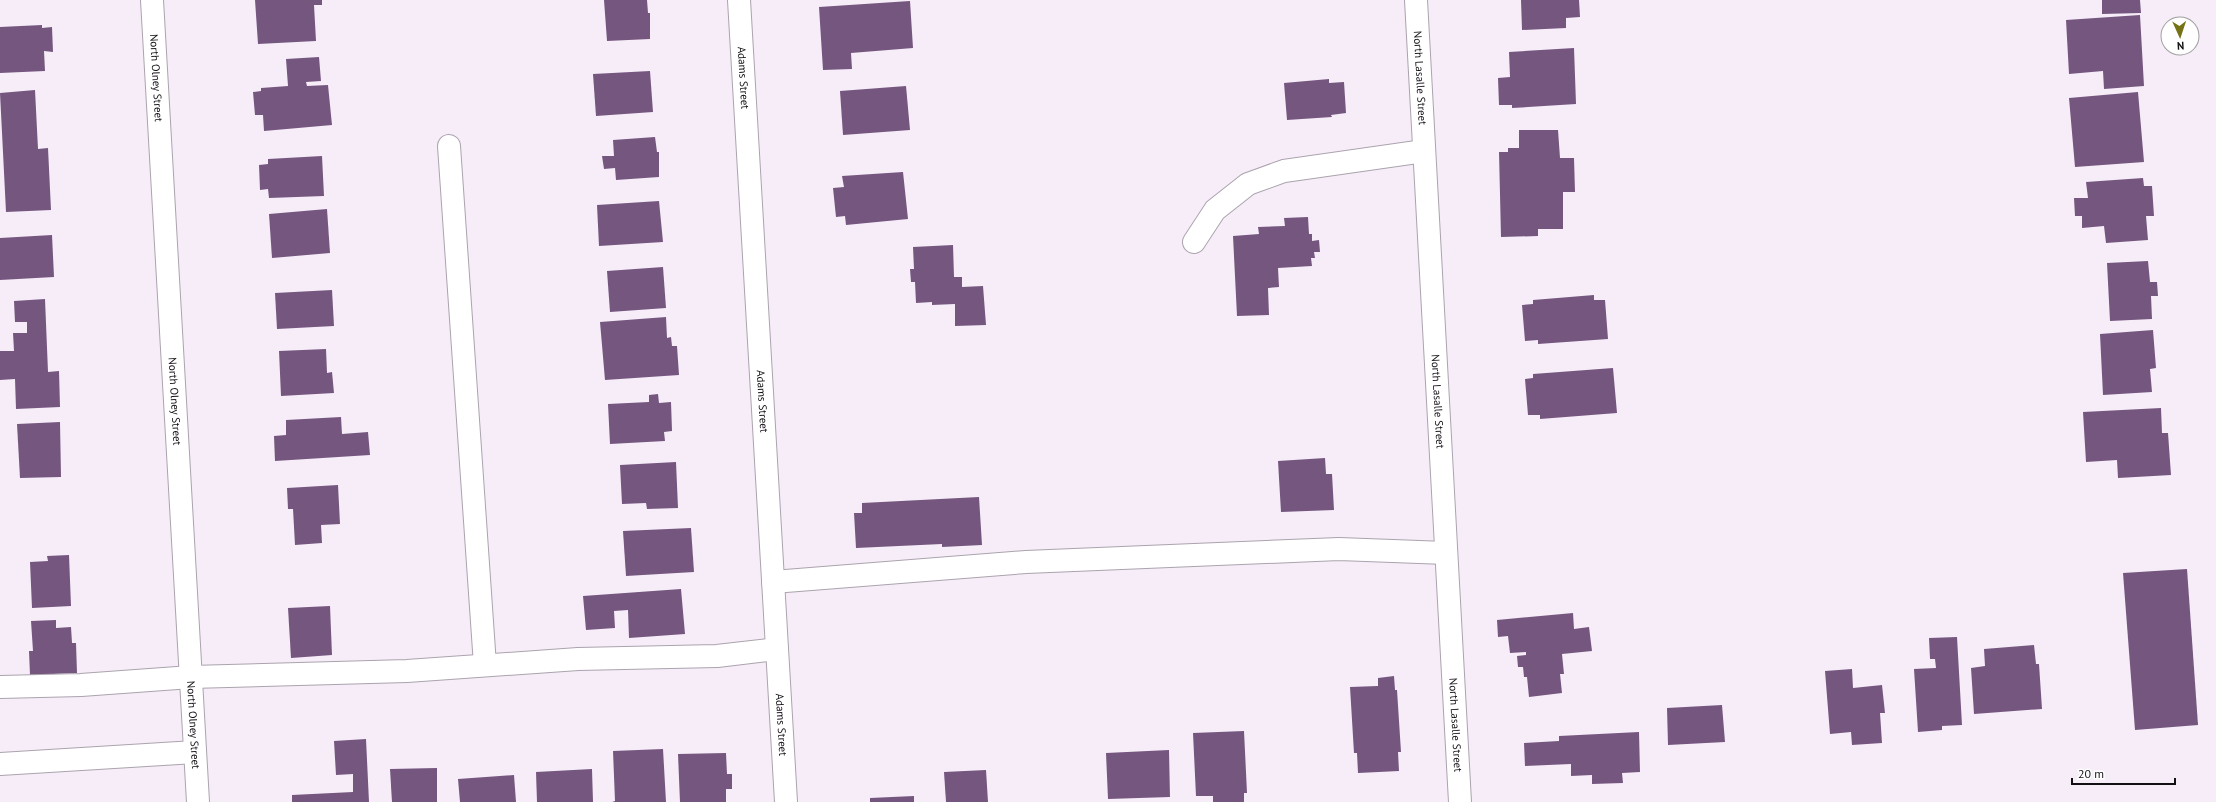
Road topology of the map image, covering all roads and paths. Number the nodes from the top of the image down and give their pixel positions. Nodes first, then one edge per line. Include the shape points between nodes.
1 (152, 0) edge
2 (739, 0) edge
3 (1416, 0) edge
4 (449, 146) dead end
5 (1424, 150) junction
6 (1194, 242) dead end
7 (1446, 553) junction
8 (773, 582) junction
9 (777, 649) junction
10 (485, 665) junction
11 (191, 677) junction
12 (0, 687) edge
13 (195, 752) junction
14 (0, 764) edge
15 (198, 802) edge
16 (786, 802) edge
17 (1460, 802) edge

1 - 11 street, North Olney Street
2 - 8 street, Adams Street
3 - 5 street, North Lasalle Street
4 - 10 street
5 - 6 street via 1284,170 1248,184 1215,210
5 - 7 street, North Lasalle Street
7 - 8 street via 1323,550 1026,562
7 - 17 street, North Lasalle Street
8 - 9 street, Adams Street
9 - 10 street via 717,656 578,659
9 - 16 street, Adams Street
10 - 11 street via 407,671
11 - 12 street via 81,685
11 - 13 street, North Olney Street
13 - 14 street
13 - 15 street, North Olney Street

